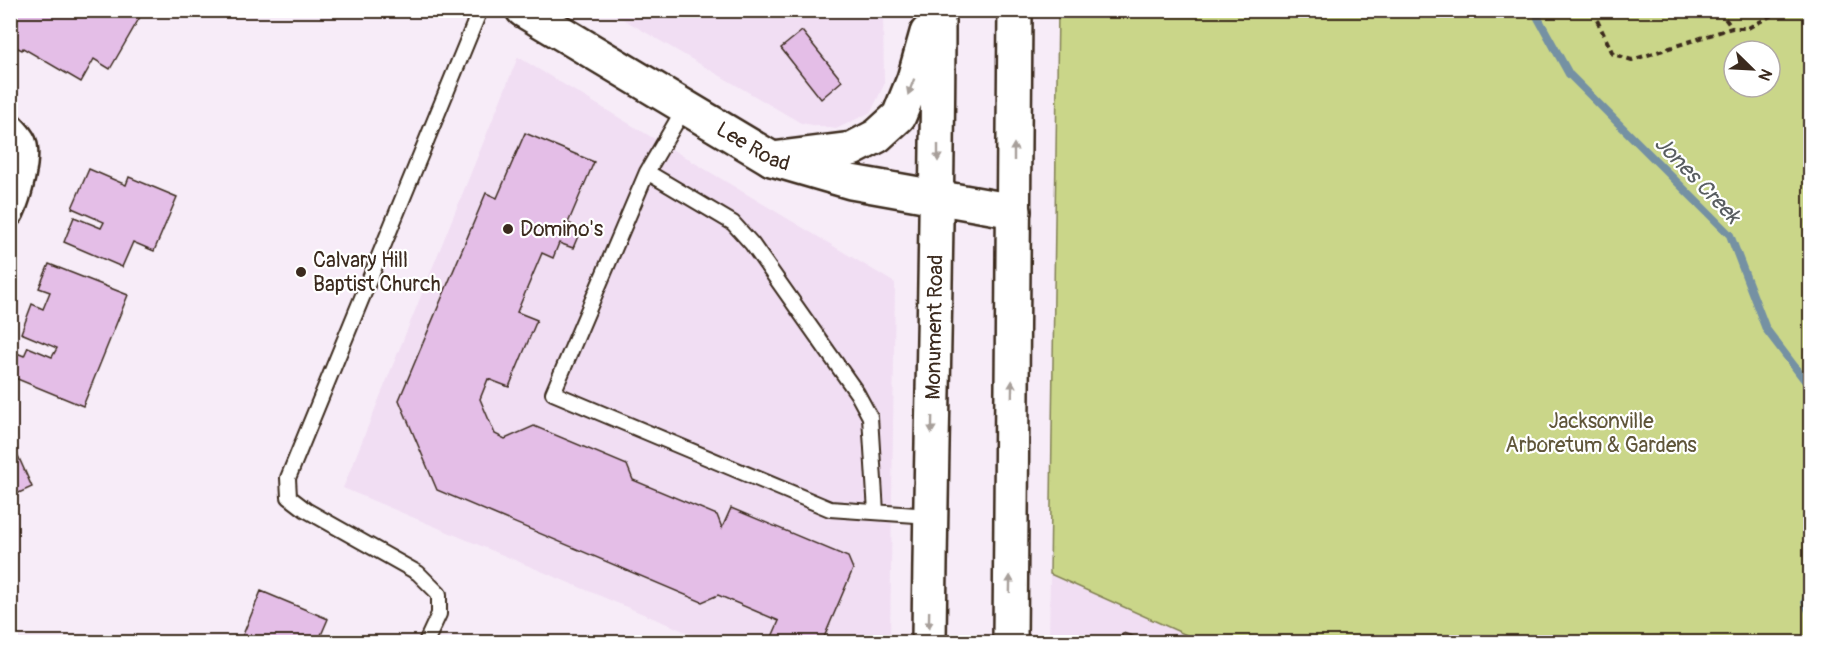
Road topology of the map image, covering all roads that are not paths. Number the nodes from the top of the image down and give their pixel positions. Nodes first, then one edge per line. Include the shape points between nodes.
1 (480, 10) edge
2 (523, 10) edge
3 (932, 10) edge
4 (938, 10) edge
5 (1015, 10) edge
6 (686, 107) junction
7 (16, 135) edge
8 (772, 159) junction
9 (647, 172) junction
10 (938, 198) junction
11 (1014, 211) junction
12 (10, 212) edge
13 (876, 512) junction
14 (930, 516) junction
15 (426, 642) edge
16 (929, 642) edge
17 (1010, 642) edge

1 - 15 lane via 288,478 289,497 297,504 418,573 439,594 439,614
2 - 6 main road, Lee Road
3 -> 8 main road via 914,79 899,116 877,136 852,149
4 -> 10 main road, Monument Road
11 -> 5 main road
6 - 8 main road, Lee Road
6 - 9 lane
7 - 12 street via 22,171
8 - 10 main road, Lee Road via 851,182
9 - 13 lane via 733,224 752,244 857,393 870,417
9 - 13 lane via 553,393 830,509
10 - 11 main road, Lee Road
10 -> 14 main road, Monument Road
17 -> 11 main road
13 - 14 lane
14 -> 16 main road, Monument Road

